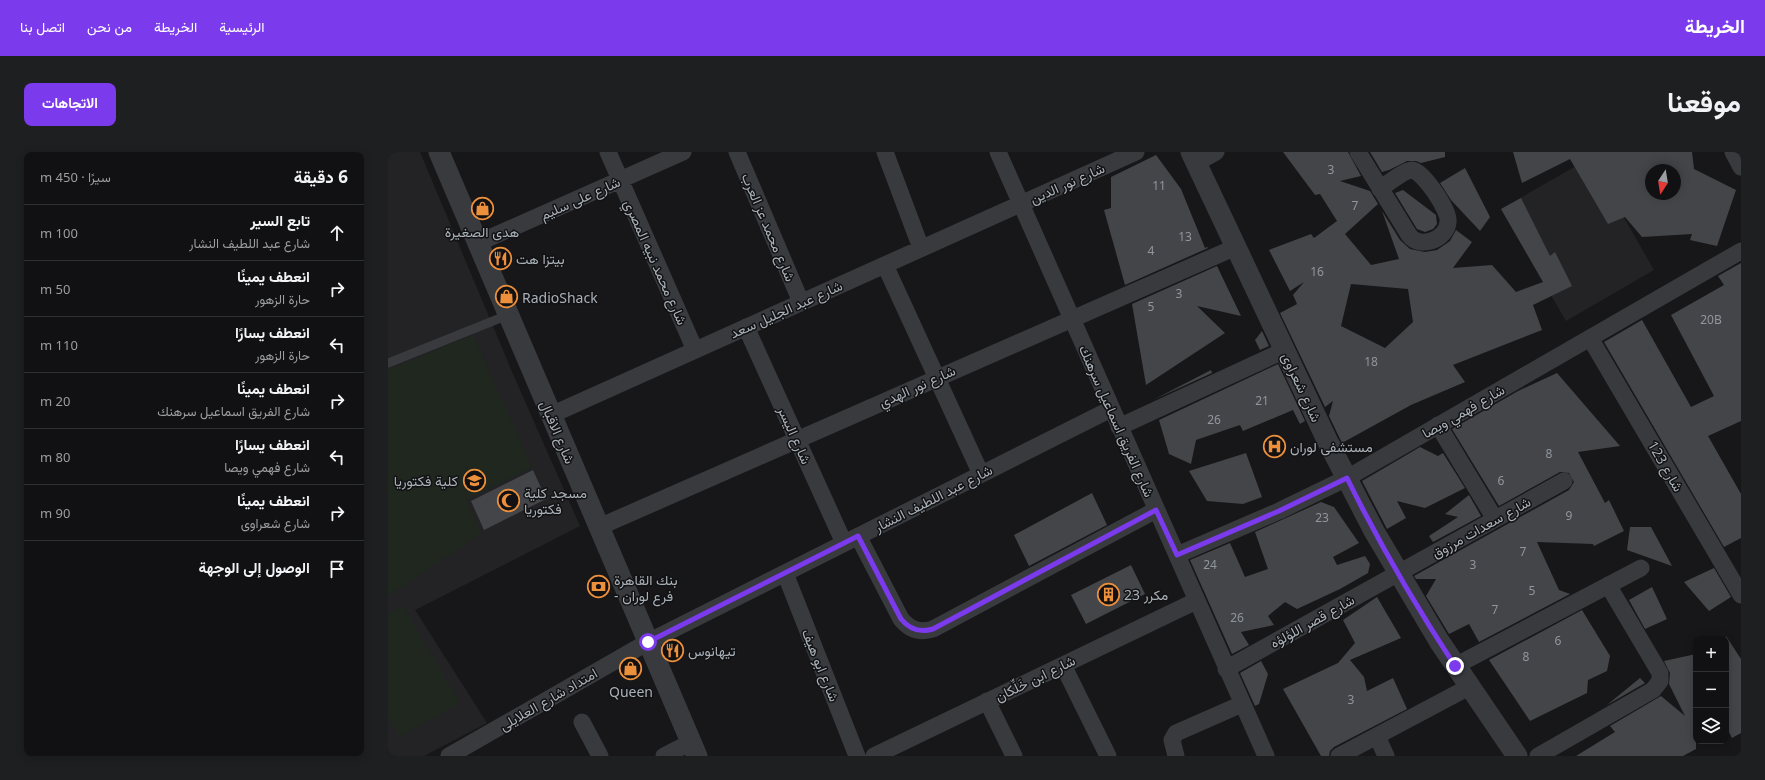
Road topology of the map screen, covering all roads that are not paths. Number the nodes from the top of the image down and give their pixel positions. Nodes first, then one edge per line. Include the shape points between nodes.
1 (439, 152) edge
2 (608, 152) edge
3 (682, 152) edge
4 (737, 152) edge
5 (885, 152) edge
6 (998, 152) edge
7 (1136, 152) edge
8 (1216, 152) edge
9 (1358, 152) edge
10 (1733, 152) edge
11 (1194, 157) edge
12 (1741, 167) edge
13 (620, 180) junction
14 (1380, 189) dead end
15 (1021, 204) junction
16 (478, 243) junction
17 (1236, 247) junction
18 (921, 248) junction
19 (1741, 251) edge
20 (885, 265) junction
21 (801, 302) junction
22 (508, 315) junction
23 (1071, 318) junction
24 (746, 327) junction
25 (1590, 338) junction
26 (695, 350) junction
27 (1285, 350) junction
28 (388, 363) edge
29 (937, 378) junction
30 (1111, 409) junction
31 (551, 415) junction
32 (1438, 425) junction
33 (1120, 427) junction
34 (797, 439) junction
35 (981, 474) junction
36 (1347, 478) junction
37 (1564, 481) dead end
38 (1156, 510) junction
39 (1495, 520) junction
40 (599, 526) junction
41 (851, 540) junction
42 (1177, 555) junction
43 (1641, 568) dead end
44 (785, 573) junction
45 (1398, 573) junction
46 (1608, 585) junction
47 (1741, 595) edge
48 (1196, 601) junction
49 (648, 642) junction
50 (1063, 665) junction
51 (1455, 666) junction
52 (1226, 669) junction
53 (1469, 687) junction
54 (987, 701) junction
55 (1242, 704) junction
56 (582, 722) dead end
57 (1377, 736) junction
58 (694, 749) edge
59 (449, 756) edge
60 (600, 756) edge
61 (664, 756) edge
62 (857, 756) edge
63 (874, 756) edge
64 (1014, 756) edge
65 (1108, 756) edge
66 (1176, 756) edge
67 (1266, 756) edge
68 (1339, 756) edge
69 (1386, 756) edge
70 (1517, 756) edge
71 (1538, 756) edge

1 - 16 street, شارع الاقبال
2 - 13 street, شارع محمد نبيه المصري
3 - 13 street, شارع على سليم
4 - 21 street, شارع محمد عز العرب
5 - 18 street
6 - 15 street, شارع الفريق اسماعيل سرهنك
7 - 15 street, شارع نور الدين
8 - 11 street
9 - 14 street
10 - 12 street
11 - 17 street, شارع شعراوى
13 - 16 street, شارع على سليم
13 - 26 street, شارع محمد نبيه المصري
15 - 18 street, شارع عبد الجليل سعد
15 - 23 street, شارع الفريق اسماعيل سرهنك
16 - 22 street, شارع الاقبال
17 - 23 street, شارع نور الهدي
17 - 27 street, شارع شعراوى
18 - 20 street, شارع عبد الجليل سعد
19 - 25 street, شارع فهمي ويصا
20 - 21 street, شارع عبد الجليل سعد
20 - 29 street
21 - 24 street, شارع عبد الجليل سعد
22 - 28 lane
22 - 31 street, شارع الاقبال
23 - 29 street, شارع نور الهدي
23 - 30 street, شارع الفريق اسماعيل سرهنك
24 - 26 street, شارع عبد الجليل سعد
24 - 34 street, شارع اليسر
25 - 32 street, شارع فهمي ويصا
25 - 47 street, شارع 123
26 - 31 street, شارع عبد الجليل سعد
27 - 33 street
27 - 36 street, شارع شعراوى
29 - 34 street, شارع نور الهدي
29 - 35 street
30 - 33 street, شارع الفريق اسماعيل سرهنك
30 - 35 street, شارع عبد اللطيف النشار
31 - 40 street, شارع الاقبال
32 - 36 street, شارع فهمي ويصا
32 - 39 street
33 - 38 street, شارع الفريق اسماعيل سرهنك
34 - 40 street, شارع نور الهدي
34 - 41 street, شارع اليسر
35 - 41 street, شارع عبد اللطيف النشار
36 - 42 street, شارع فهمي ويصا via 1279,511
36 - 45 street, شارع شعراوى
37 - 39 street, شارع سعدات مرزوق
38 - 41 street, شارع اليسر via 926,631 912,629 901,619
38 - 42 street, شارع الفريق اسماعيل سرهنك
39 - 45 street, شارع سعدات مرزوق
40 - 49 street, شارع الاقبال
41 - 44 street, شارع عبد اللطيف النشار
42 - 48 street, شارع الفريق اسماعيل سرهنك
43 - 46 street
44 - 49 street, شارع عبد اللطيف النشار
44 - 62 street, شارع ابو هيف
45 - 51 street, شارع شعراوى
45 - 52 street, شارع قصر اللؤلؤه
46 - 51 street
46 - 71 street via 1660,673 1660,681 1653,690
48 - 50 street, شارع ابن خَلِّكان
48 - 52 street, شارع الفريق اسماعيل سرهنك
49 - 58 street, شارع الاقبال
49 - 59 street, امتداد شارع العلايلى
50 - 54 street, شارع ابن خَلِّكان
50 - 65 street
51 - 53 street, شارع شعراوى
52 - 55 street, شارع الفريق اسماعيل سرهنك
53 - 57 street
53 - 70 street, شارع شعراوى
54 - 63 street, شارع ابن خَلِّكان
54 - 64 street
55 - 66 street via 1176,733 1172,740
55 - 67 street, شارع الفريق اسماعيل سرهنك
56 - 60 street
57 - 68 street
57 - 69 street
58 - 61 street

